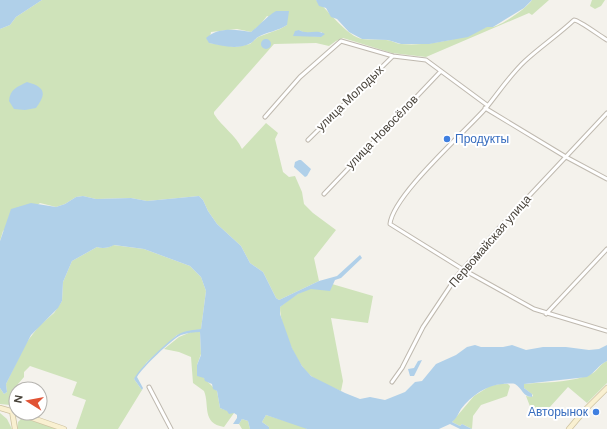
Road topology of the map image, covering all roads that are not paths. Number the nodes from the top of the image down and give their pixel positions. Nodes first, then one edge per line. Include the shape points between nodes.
1 (607, 40) edge
2 (393, 56) junction
3 (441, 70) junction
4 (486, 107) junction
5 (607, 113) edge
6 (265, 116) dead end
7 (308, 140) dead end
8 (566, 157) junction
9 (607, 179) edge
10 (324, 194) dead end
11 (607, 249) edge
12 (464, 270) junction
13 (546, 314) junction
14 (607, 331) edge
15 (392, 382) dead end
16 (149, 387) dead end
17 (607, 388) edge
18 (41, 421) edge
19 (64, 429) edge
20 (170, 429) edge
21 (569, 429) edge

1 - 4 street via 574,20 516,69
2 - 3 street via 426,60
2 - 6 street via 344,41 337,43 300,77
2 - 7 street, улица Молодых
3 - 4 street
3 - 10 street, улица Новосёлов
4 - 8 street
4 - 12 street via 423,174 397,206 390,224
5 - 8 street, Первомайская улица
8 - 9 street
8 - 12 street, Первомайская улица via 499,228
11 - 13 street
12 - 13 street
12 - 15 street, Первомайская улица via 440,299
13 - 14 street
16 - 20 street
17 - 21 street
18 - 19 street

